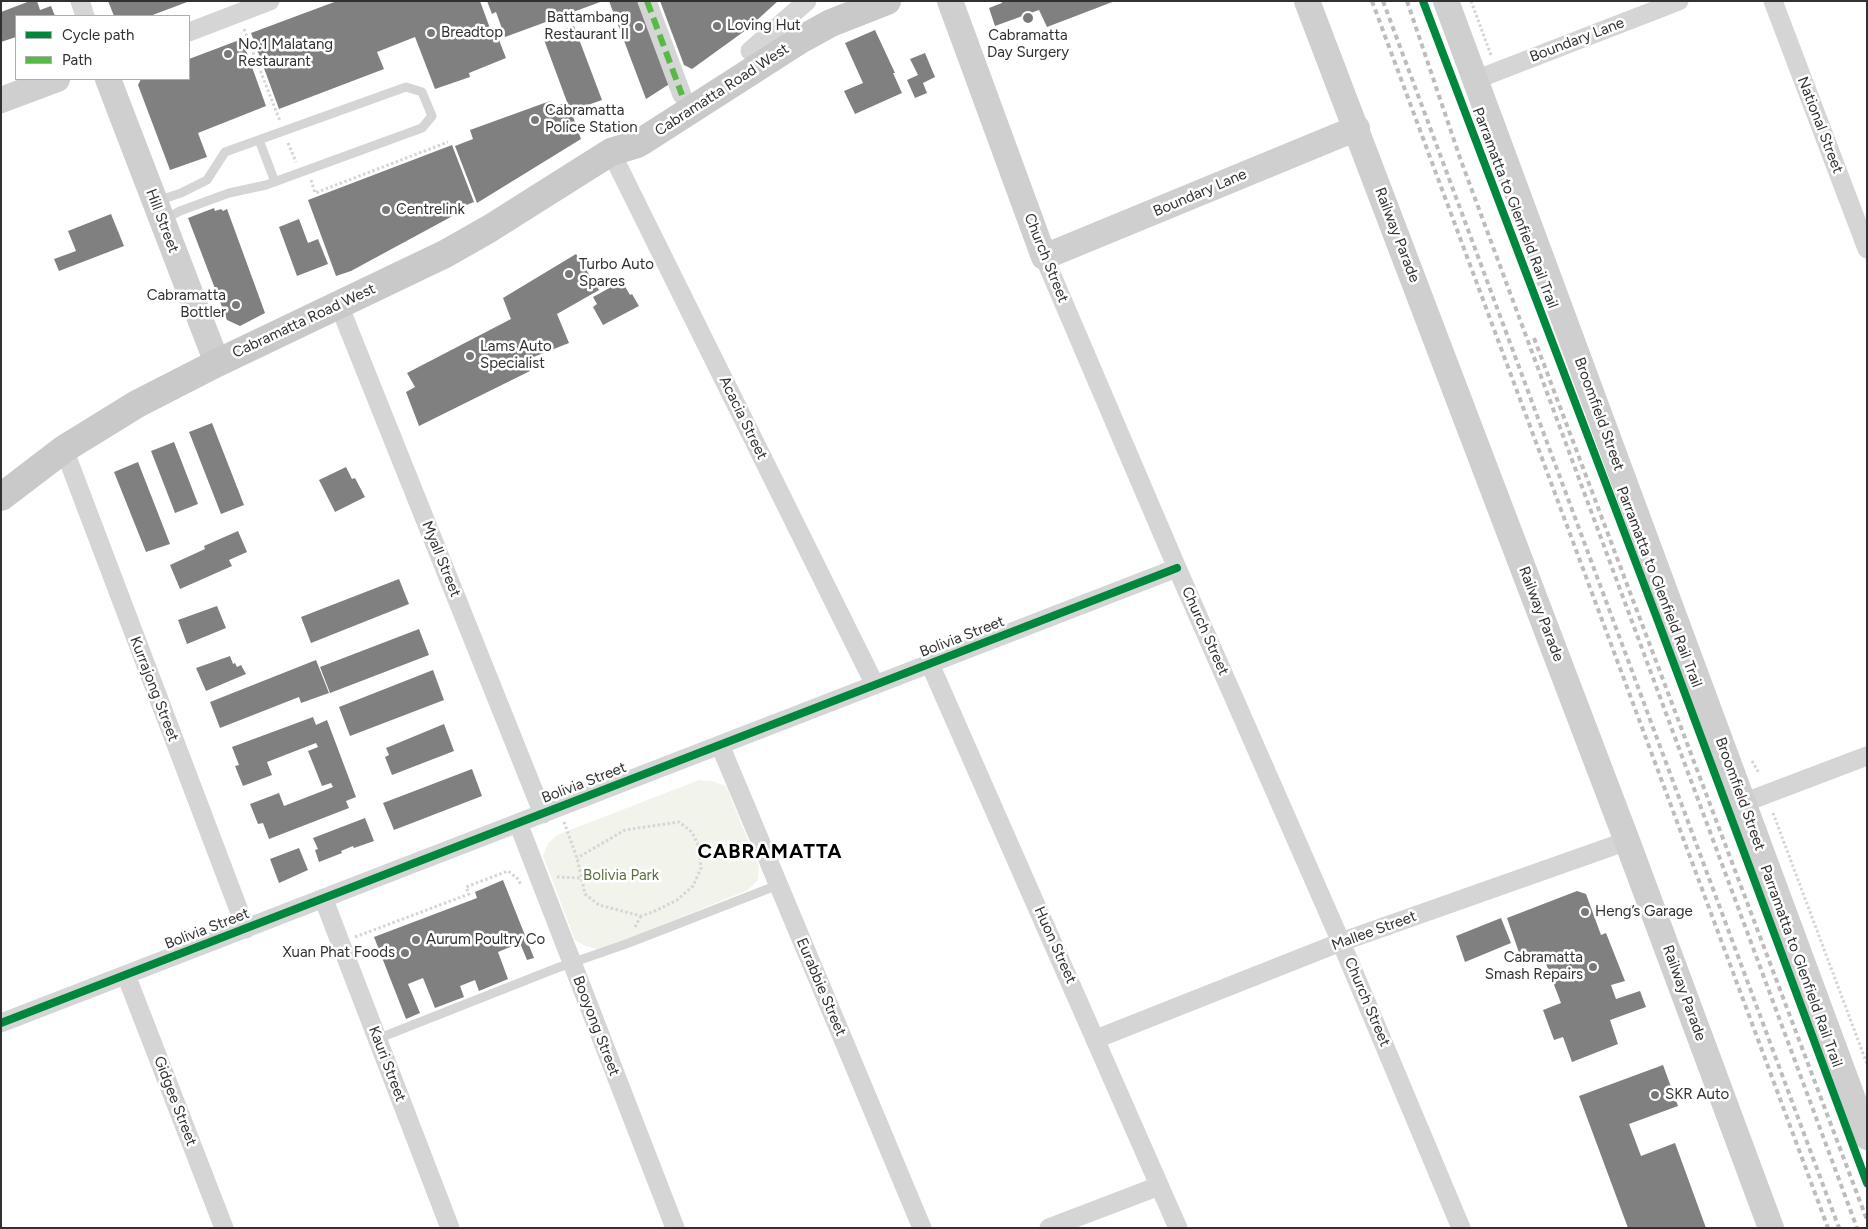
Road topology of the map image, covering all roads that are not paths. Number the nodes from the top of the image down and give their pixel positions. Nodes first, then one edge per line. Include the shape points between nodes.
1 (80, 1) edge
2 (270, 1) edge
3 (648, 1) edge
4 (807, 1) edge
5 (834, 1) edge
6 (887, 1) edge
7 (950, 1) edge
8 (1307, 1) edge
9 (1446, 1) edge
10 (1679, 1) edge
11 (1773, 1) edge
12 (85, 15) edge
13 (190, 32) edge
14 (750, 51) junction
15 (54, 80) edge
16 (108, 80) edge
17 (1475, 80) junction
18 (682, 95) junction
19 (1, 100) edge
20 (1356, 128) junction
21 (259, 140) junction
22 (611, 152) junction
23 (275, 182) junction
24 (158, 211) junction
25 (1867, 249) edge
26 (1044, 258) junction
27 (339, 305) junction
28 (216, 363) junction
29 (64, 449) junction
30 (1, 497) edge
31 (1178, 568) junction
32 (930, 664) junction
33 (875, 685) junction
34 (720, 745) junction
35 (1867, 756) edge
36 (1743, 802) junction
37 (551, 811) junction
38 (518, 823) junction
39 (1627, 841) junction
40 (778, 885) junction
41 (324, 900) junction
42 (246, 929) junction
43 (1341, 942) junction
44 (572, 962) junction
45 (126, 975) junction
46 (1, 1023) edge
47 (377, 1039) junction
48 (1096, 1039) junction
49 (1867, 1137) edge
50 (1159, 1186) junction
51 (224, 1228) edge
52 (450, 1228) edge
53 (675, 1228) edge
54 (922, 1228) edge
55 (1049, 1228) edge
56 (1178, 1228) edge
57 (1461, 1228) edge
58 (1771, 1228) edge

1 - 12 street
2 - 13 street
3 - 18 street
4 - 14 street, Cabramatta Road West
5 - 14 main road, Cabramatta Road West via 797,20
6 - 22 main road, Cabramatta Road West via 831,23 774,55 644,140
7 - 26 street, Church Street
8 - 20 street, Railway Parade
9 - 17 street, Broomfield Street
10 - 17 street, Boundary Lane
11 - 25 street, National Street
14 - 18 main road, Cabramatta Road West
15 - 19 street
16 - 24 street, Hill Street
17 - 36 street, Broomfield Street
18 - 22 main road, Cabramatta Road West via 629,130
20 - 26 street, Boundary Lane
20 - 39 street, Railway Parade
21 - 23 lane
21 - 23 lane via 406,87 422,92 432,116 422,128
21 - 24 lane via 225,152 207,180
22 - 27 main road, Cabramatta Road West via 445,254
22 - 33 street, Acacia Street
23 - 24 lane via 229,193 180,211
24 - 28 street, Hill Street
26 - 31 street, Church Street
27 - 28 main road, Cabramatta Road West
27 - 37 street, Myall Street
28 - 29 main road, Cabramatta Road West via 137,404
29 - 30 main road, Cabramatta Road West
29 - 42 street, Kurrajong Street
31 - 32 street, Bolivia Street
31 - 43 street, Church Street
32 - 33 street, Bolivia Street
32 - 48 street, Huon Street
33 - 34 street, Bolivia Street
34 - 37 street, Bolivia Street
34 - 40 street, Eurabbie Street
35 - 36 street
36 - 49 street, Broomfield Street
37 - 38 street, Bolivia Street
38 - 41 street, Bolivia Street
38 - 44 street, Booyong Street
39 - 43 street, Mallee Street
39 - 58 street, Railway Parade
40 - 44 lane
40 - 54 street, Eurabbie Street
41 - 42 street, Bolivia Street
41 - 47 street, Kauri Street
42 - 45 street, Bolivia Street
43 - 48 street, Mallee Street
43 - 57 street, Church Street
44 - 47 lane
44 - 53 street, Booyong Street
45 - 46 street, Bolivia Street
45 - 51 street, Gidgee Street
47 - 52 street, Kauri Street
48 - 50 street, Huon Street
50 - 55 street
50 - 56 street, Huon Street

